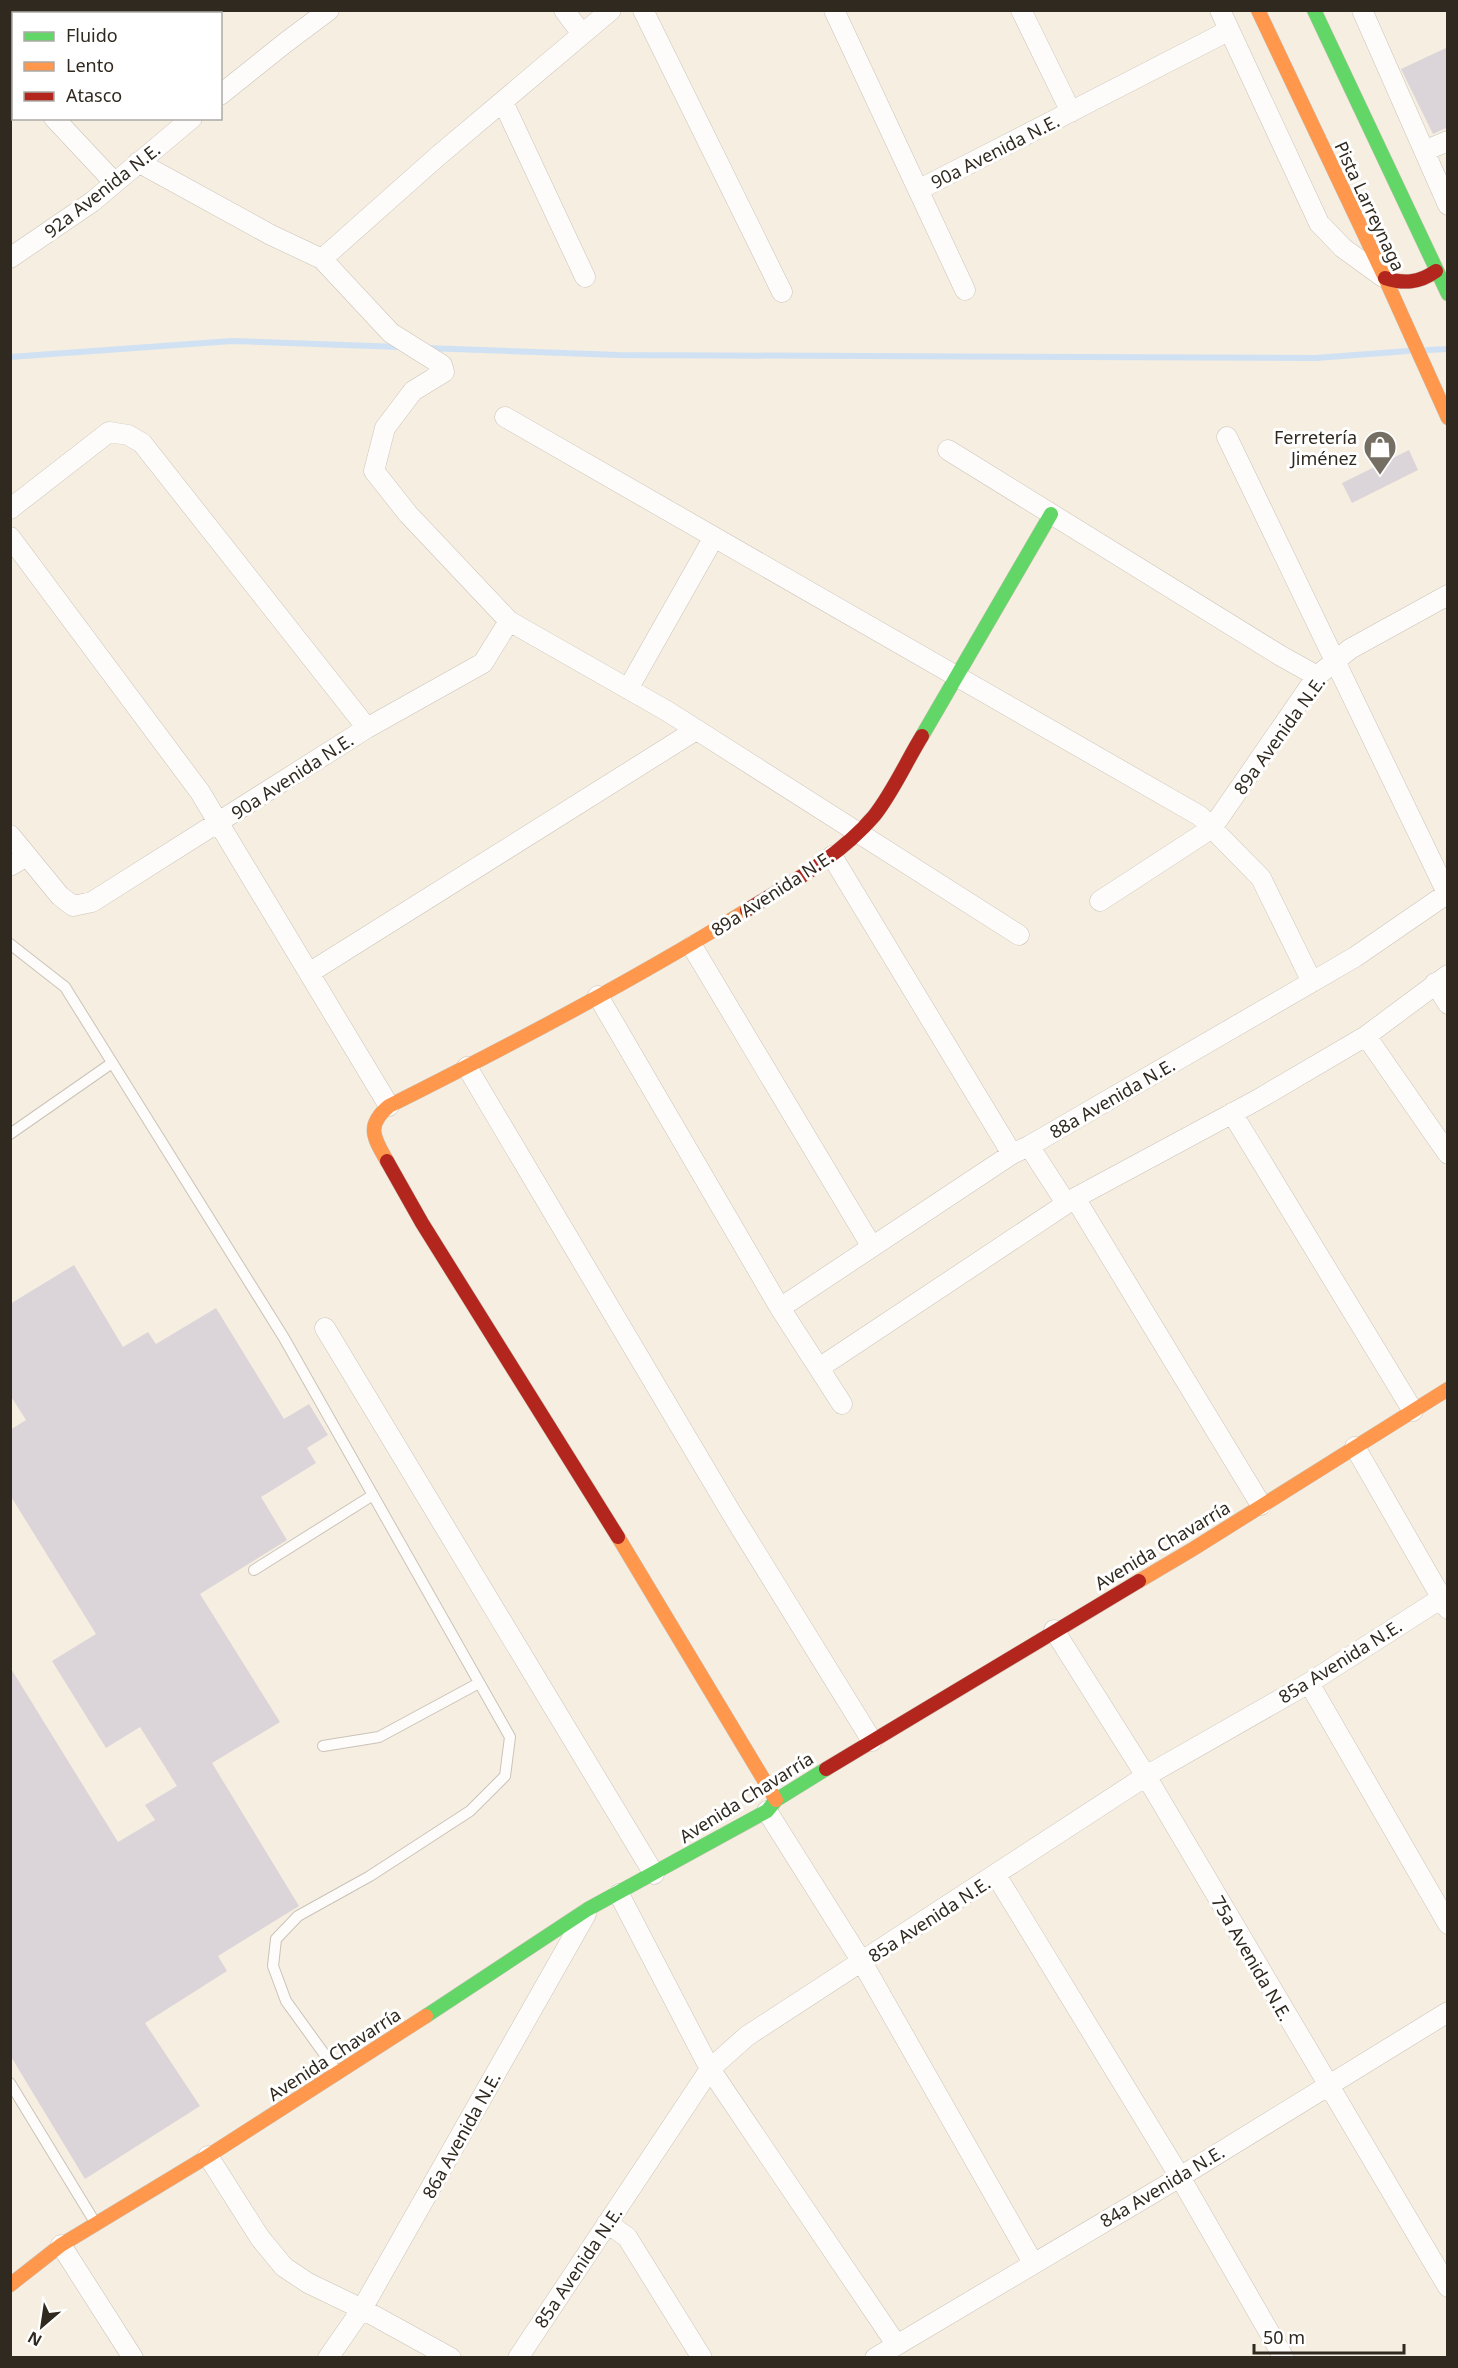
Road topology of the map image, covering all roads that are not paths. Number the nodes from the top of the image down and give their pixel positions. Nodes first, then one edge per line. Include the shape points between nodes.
1 (330, 10) edge
2 (564, 10) edge
3 (610, 10) edge
4 (643, 10) edge
5 (834, 10) edge
6 (1021, 10) edge
7 (1220, 10) edge
8 (1258, 10) edge
9 (1305, 10) edge
10 (1314, 10) edge
11 (1362, 10) edge
12 (1228, 31) junction
13 (582, 34) junction
14 (1343, 73) junction
15 (222, 93) edge
16 (503, 102) junction
17 (1071, 112) junction
18 (56, 120) edge
19 (190, 120) edge
20 (1448, 141) edge
21 (1424, 151) junction
22 (138, 162) junction
23 (114, 182) junction
24 (918, 190) junction
25 (1448, 205) edge
26 (10, 258) edge
27 (322, 259) junction
28 (1442, 263) edge
29 (585, 277) dead end
30 (1385, 278) junction
31 (965, 290) dead end
32 (782, 292) dead end
33 (1448, 294) edge
34 (505, 417) dead end
35 (1448, 417) edge
36 (1227, 437) dead end
37 (948, 450) dead end
38 (10, 509) edge
39 (1051, 514) junction
40 (10, 537) edge
41 (714, 537) junction
42 (1448, 596) edge
43 (509, 621) junction
44 (1334, 662) junction
45 (958, 676) junction
46 (1317, 676) junction
47 (628, 689) junction
48 (367, 728) junction
49 (696, 730) junction
50 (218, 824) junction
51 (1212, 828) junction
52 (859, 834) junction
53 (10, 836) edge
54 (832, 856) junction
55 (19, 861) edge
56 (1447, 893) edge
57 (1100, 901) dead end
58 (1019, 935) dead end
59 (10, 944) edge
60 (692, 946) junction
61 (309, 973) junction
62 (1441, 979) edge
63 (1312, 982) junction
64 (598, 996) junction
65 (1448, 1004) edge
66 (1366, 1036) junction
67 (112, 1063) junction
68 (467, 1067) junction
69 (389, 1106) junction
70 (1232, 1113) junction
71 (10, 1134) edge
72 (1021, 1150) junction
73 (1448, 1154) edge
74 (1071, 1200) junction
75 (872, 1247) junction
76 (780, 1308) junction
77 (325, 1328) dead end
78 (819, 1368) junction
79 (1448, 1389) edge
80 (842, 1404) dead end
81 (1413, 1411) junction
82 (1355, 1447) junction
83 (373, 1495) junction
84 (1260, 1505) junction
85 (254, 1570) dead end
86 (1445, 1600) edge
87 (1054, 1630) junction
88 (479, 1683) junction
89 (1309, 1683) junction
90 (872, 1741) junction
91 (323, 1746) dead end
92 (1146, 1776) junction
93 (771, 1805) junction
94 (654, 1874) junction
95 (996, 1875) junction
96 (619, 1894) junction
97 (588, 1909) junction
98 (1448, 1924) edge
99 (862, 1962) junction
100 (1448, 2012) edge
101 (710, 2069) junction
102 (338, 2074) junction
103 (10, 2083) edge
104 (1326, 2084) junction
105 (208, 2156) junction
106 (1179, 2177) junction
107 (607, 2223) junction
108 (96, 2225) junction
109 (61, 2245) junction
110 (1033, 2263) junction
111 (10, 2285) edge
112 (1448, 2287) edge
113 (362, 2309) junction
114 (896, 2344) junction
115 (133, 2358) edge
116 (328, 2358) edge
117 (451, 2358) edge
118 (518, 2358) edge
119 (702, 2358) edge
120 (875, 2358) edge
121 (1284, 2358) edge

1 - 15 street
2 - 13 street
3 - 13 street
4 - 32 street
5 - 24 street
6 - 17 street
7 - 12 street
8 - 30 street, Pista Larreynaga
9 - 14 street via 1324,49
10 - 14 street, Pista Larreynaga
11 - 21 street
12 - 17 street, 90a Avenida N.E.
12 - 30 street via 1319,223 1343,248
13 - 16 street
14 - 28 street, Pista Larreynaga
16 - 27 street
16 - 29 street
17 - 24 street, 90a Avenida N.E.
18 - 23 street
19 - 22 street, 92a Avenida N.E.
20 - 21 street
21 - 25 street
22 - 23 street, 92a Avenida N.E.
22 - 27 street
23 - 26 street, 92a Avenida N.E. via 92,202
24 - 31 street
27 - 43 street via 391,333 442,365 444,372 413,391 385,428 374,471 408,514
28 - 30 street via 1427,278 1414,283
28 - 33 street, Pista Larreynaga
30 - 35 street, Pista Larreynaga
34 - 41 street
36 - 44 street
37 - 39 street
38 - 48 street via 109,432 128,435 142,443
39 - 45 street, 89a Avenida N.E.
39 - 46 street
40 - 50 street via 200,792
41 - 45 street
41 - 47 street
42 - 44 street, 89a Avenida N.E. via 1350,649
43 - 47 street
43 - 48 street, 90a Avenida N.E. via 483,663
44 - 46 street, 89a Avenida N.E.
44 - 56 street
45 - 51 street via 1200,816
45 - 52 street, 89a Avenida N.E.
46 - 51 street, 89a Avenida N.E.
47 - 49 street
48 - 50 street, 90a Avenida N.E.
49 - 52 street
49 - 61 street
50 - 55 street, 90a Avenida N.E. via 92,902 72,906
50 - 61 street
51 - 57 street
51 - 63 street via 1261,878
52 - 54 street, 89a Avenida N.E.
52 - 58 street
53 - 55 street
54 - 60 street, 89a Avenida N.E.
54 - 72 street
56 - 63 street, 88a Avenida N.E.
59 - 67 lane via 65,987
60 - 64 street, 89a Avenida N.E.
60 - 75 street
61 - 69 street
62 - 65 street
62 - 66 street
63 - 72 street, 88a Avenida N.E.
64 - 68 street, 89a Avenida N.E.
64 - 76 street
66 - 70 street
66 - 73 street
67 - 71 lane
67 - 83 lane via 284,1338
68 - 69 street, 89a Avenida N.E.
68 - 90 street via 732,1514
69 - 93 street, 89a Avenida N.E. via 378,1114 373,1125 374,1139 608,1521
70 - 74 street
70 - 81 street
72 - 74 street
72 - 75 street, 88a Avenida N.E.
74 - 78 street
74 - 84 street
75 - 76 street, 88a Avenida N.E.
76 - 78 street
77 - 94 street
78 - 80 street
79 - 81 street, Avenida Chavarría
81 - 82 street, Avenida Chavarría
82 - 84 street, Avenida Chavarría
82 - 86 street
83 - 85 lane
83 - 88 lane
84 - 87 street, Avenida Chavarría
86 - 89 street, 85a Avenida N.E.
87 - 90 street, Avenida Chavarría
87 - 92 street, 75a Avenida N.E.
88 - 91 lane via 379,1737
88 - 102 lane via 510,1737 505,1776 470,1811 298,1917 276,1940 273,1966 286,2001
89 - 92 street, 85a Avenida N.E.
89 - 98 street
90 - 93 street, Avenida Chavarría
92 - 95 street, 85a Avenida N.E.
92 - 104 street, 75a Avenida N.E.
93 - 94 street, Avenida Chavarría
93 - 99 street
94 - 96 street, Avenida Chavarría
95 - 99 street, 85a Avenida N.E.
95 - 106 street
96 - 97 street, Avenida Chavarría
96 - 101 street
97 - 102 street, Avenida Chavarría
97 - 113 street, 86a Avenida N.E.
99 - 101 street, 85a Avenida N.E. via 747,2036
99 - 110 street
100 - 104 street, 84a Avenida N.E.
101 - 107 street, 85a Avenida N.E.
101 - 114 street
102 - 105 street, Avenida Chavarría
103 - 108 lane
104 - 106 street, 84a Avenida N.E.
104 - 112 street, 75a Avenida N.E.
105 - 108 street, Avenida Chavarría
105 - 113 street via 260,2238 284,2267
106 - 110 street, 84a Avenida N.E.
106 - 121 street
107 - 118 street, 85a Avenida N.E.
107 - 119 street via 627,2237
108 - 109 street, Avenida Chavarría
109 - 111 street, Avenida Chavarría
109 - 115 street
110 - 114 street, 84a Avenida N.E.
113 - 116 street, 86a Avenida N.E.
113 - 117 street
114 - 120 street, 84a Avenida N.E.

